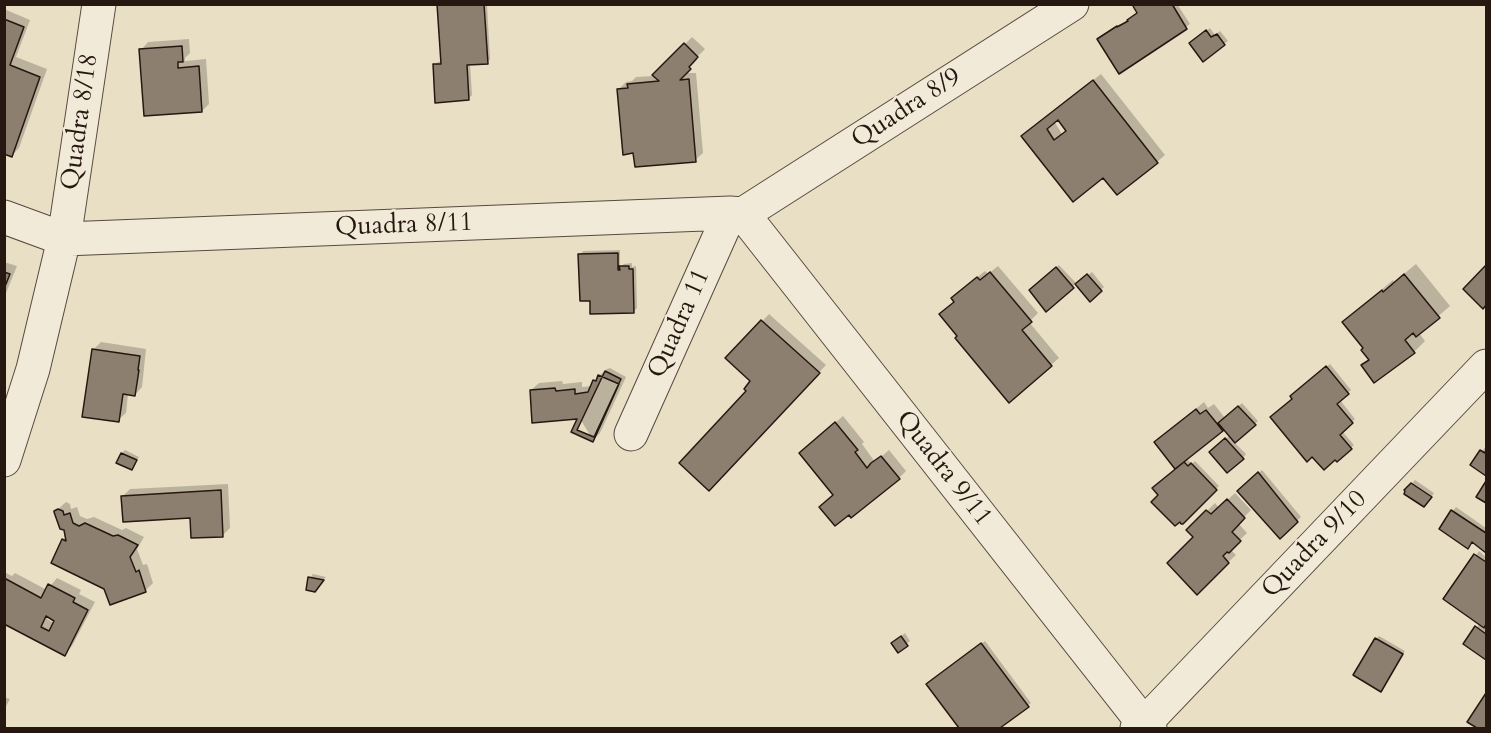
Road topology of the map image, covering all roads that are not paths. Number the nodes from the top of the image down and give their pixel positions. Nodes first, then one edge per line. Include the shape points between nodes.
1 (99, 4) edge
2 (1072, 4) edge
3 (737, 214) junction
4 (4, 217) edge
5 (64, 239) junction
6 (1486, 367) edge
7 (631, 434) dead end
8 (4, 460) edge
9 (1144, 727) edge

1 - 5 street, Quadra 8/18
2 - 3 street, Quadra 8/9
3 - 5 street, Quadra 8/11
3 - 7 street, Quadra 11
3 - 9 street, Quadra 9/11
4 - 5 street
5 - 8 street, Quadra 8/18 via 33,369
6 - 9 street, Quadra 9/10

